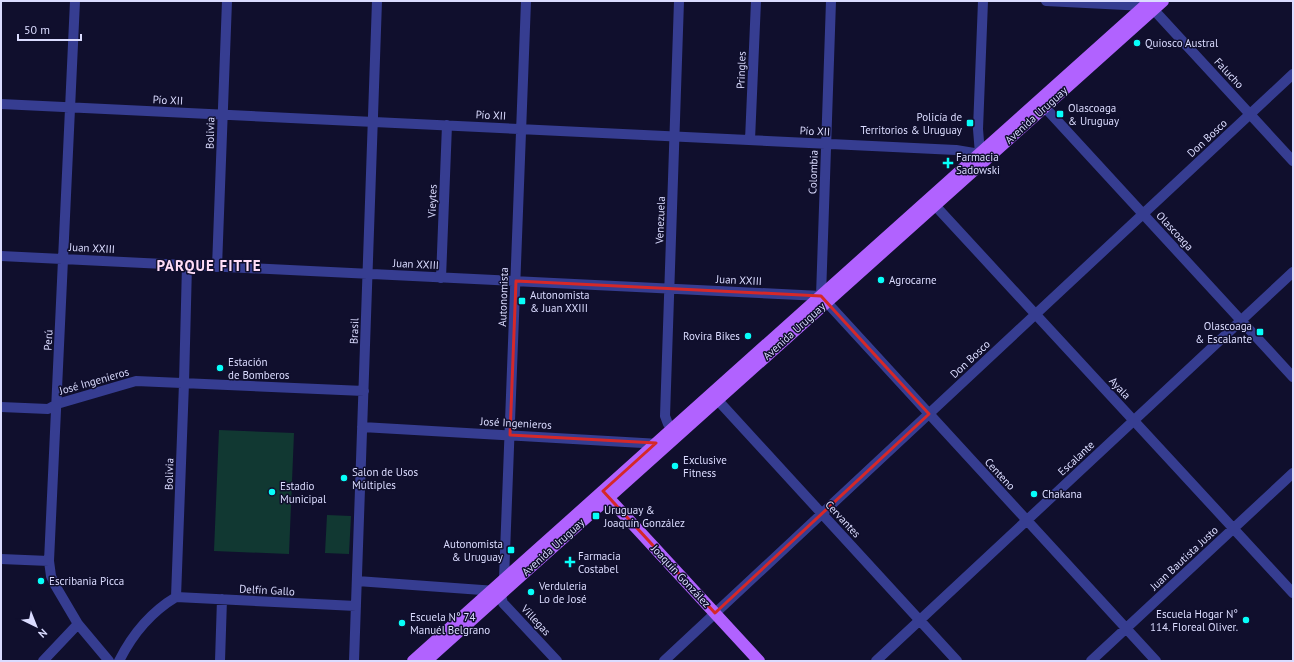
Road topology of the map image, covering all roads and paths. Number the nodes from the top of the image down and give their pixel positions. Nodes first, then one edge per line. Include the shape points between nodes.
1 (75, 1) edge
2 (227, 1) edge
3 (377, 1) edge
4 (526, 1) edge
5 (679, 1) edge
6 (756, 1) edge
7 (831, 1) edge
8 (983, 1) edge
9 (1046, 1) edge
10 (1100, 2) edge
11 (1153, 4) edge
12 (1293, 74) edge
13 (1, 104) edge
14 (1041, 104) junction
15 (70, 107) junction
16 (223, 114) junction
17 (1250, 114) junction
18 (373, 122) junction
19 (447, 125) junction
20 (522, 129) junction
21 (675, 136) junction
22 (750, 140) junction
23 (826, 144) junction
24 (983, 157) junction
25 (1293, 161) edge
26 (932, 202) junction
27 (1143, 214) junction
28 (1, 256) edge
29 (63, 259) junction
30 (187, 265) junction
31 (217, 267) junction
32 (1293, 272) edge
33 (368, 274) junction
34 (441, 278) junction
35 (516, 281) junction
36 (669, 289) junction
37 (823, 299) junction
38 (1035, 314) junction
39 (1241, 320) junction
40 (1293, 377) edge
41 (184, 383) junction
42 (364, 391) junction
43 (715, 397) junction
44 (57, 404) junction
45 (1, 406) edge
46 (929, 414) junction
47 (1134, 421) junction
48 (362, 427) junction
49 (675, 432) junction
50 (510, 435) junction
51 (662, 444) junction
52 (1293, 473) edge
53 (606, 494) junction
54 (822, 514) junction
55 (1027, 521) junction
56 (1233, 529) junction
57 (1, 559) edge
58 (50, 561) junction
59 (504, 580) junction
60 (357, 581) junction
61 (496, 592) junction
62 (1293, 593) edge
63 (176, 597) junction
64 (222, 599) junction
65 (356, 606) junction
66 (715, 613) junction
67 (920, 620) junction
68 (78, 624) junction
69 (1126, 629) junction
70 (43, 661) edge
71 (109, 661) edge
72 (119, 661) edge
73 (220, 661) edge
74 (354, 661) edge
75 (414, 661) edge
76 (426, 661) edge
77 (557, 661) edge
78 (664, 661) edge
79 (759, 661) edge
80 (876, 661) edge
81 (957, 661) edge
82 (1092, 661) edge
83 (1156, 661) edge

1 - 15 street, Perú
2 - 16 street, Bolivia
3 - 18 street, Brasil
4 - 20 street, Autonomista
5 - 21 street, Venezuela
6 - 22 street, Pringles
7 - 23 street, Colombia
8 - 24 street via 978,129
9 - 10 street
10 - 11 street
11 - 14 main road, Avenida Uruguay
11 - 17 street, Falucho
12 - 17 street, Don Bosco
13 - 15 street, Pío XII
14 - 24 main road, Avenida Uruguay
14 - 27 street, Olascoaga
15 - 16 street, Pío XII
15 - 29 street, Perú
16 - 18 street, Pío XII
16 - 31 street, Bolivia
17 - 25 street, Falucho
17 - 27 street, Don Bosco
18 - 19 street, Pío XII
18 - 33 street, Brasil
19 - 20 street, Pío XII
19 - 34 street, Vieytes
20 - 21 street, Pío XII
20 - 35 street, Autonomista
21 - 22 street, Pío XII
21 - 36 street, Venezuela
22 - 23 street, Pío XII
23 - 24 street, Pío XII via 956,150
23 - 37 street, Colombia
24 - 26 main road, Avenida Uruguay
26 - 37 main road, Avenida Uruguay
26 - 38 street, Ayala
27 - 38 street, Don Bosco
27 - 39 street, Olascoaga
28 - 29 street, Juan XXIII
29 - 30 street, Juan XXIII
29 - 44 street, Perú
30 - 31 street, Juan XXIII
30 - 41 street, Bolivia
31 - 33 street, Juan XXIII
32 - 39 street, Escalante
33 - 34 street, Juan XXIII
33 - 42 street, Brasil
34 - 35 street, Juan XXIII
35 - 36 street, Juan XXIII
35 - 50 street, Autonomista
36 - 37 street, Juan XXIII
36 - 49 street, Venezuela via 665,416
37 - 43 main road, Avenida Uruguay
37 - 46 street, Centeno
38 - 46 street, Don Bosco
38 - 47 street, Ayala
39 - 40 street, Olascoaga
39 - 47 street, Escalante
41 - 42 street, José Ingenieros
41 - 44 street, José Ingenieros via 136,381
41 - 63 street, Bolivia
42 - 48 street, Brasil
43 - 49 main road, Avenida Uruguay
43 - 54 street, Cervantes
44 - 45 street, José Ingenieros via 48,409
44 - 58 street, Perú
46 - 54 street, Don Bosco
46 - 55 street, Centeno
47 - 55 street, Escalante
47 - 56 street, Ayala
48 - 50 street, José Ingenieros
48 - 60 street, Brasil
49 - 51 main road, Avenida Uruguay
50 - 51 street, José Ingenieros
50 - 59 street, Autonomista
51 - 53 main road, Avenida Uruguay
52 - 56 street, Juan Bautista Justo
53 - 59 main road, Avenida Uruguay
53 - 61 main road, Avenida Uruguay
53 - 66 main road, Joaquín González
54 - 66 street, Don Bosco
54 - 67 street, Cervantes
55 - 67 street, Escalante
55 - 69 street, Centeno
56 - 62 street, Ayala
56 - 69 street, Juan Bautista Justo
57 - 58 street
58 - 68 street, Perú via 51,576 55,585
59 - 61 main road, Avenida Uruguay
60 - 61 street
60 - 65 street, Brasil
61 - 75 main road, Avenida Uruguay
61 - 76 main road, Avenida Uruguay
61 - 77 street, Villegas via 503,603
63 - 64 street, Delfín Gallo
63 - 72 street via 143,625
64 - 65 street, Delfín Gallo
64 - 73 street
65 - 74 street, Brasil
66 - 78 street, Don Bosco
66 - 79 main road, Joaquín González
67 - 80 street, Escalante
67 - 81 street, Cervantes
68 - 70 street
68 - 71 street, Perú
69 - 82 street, Juan Bautista Justo
69 - 83 street, Centeno

